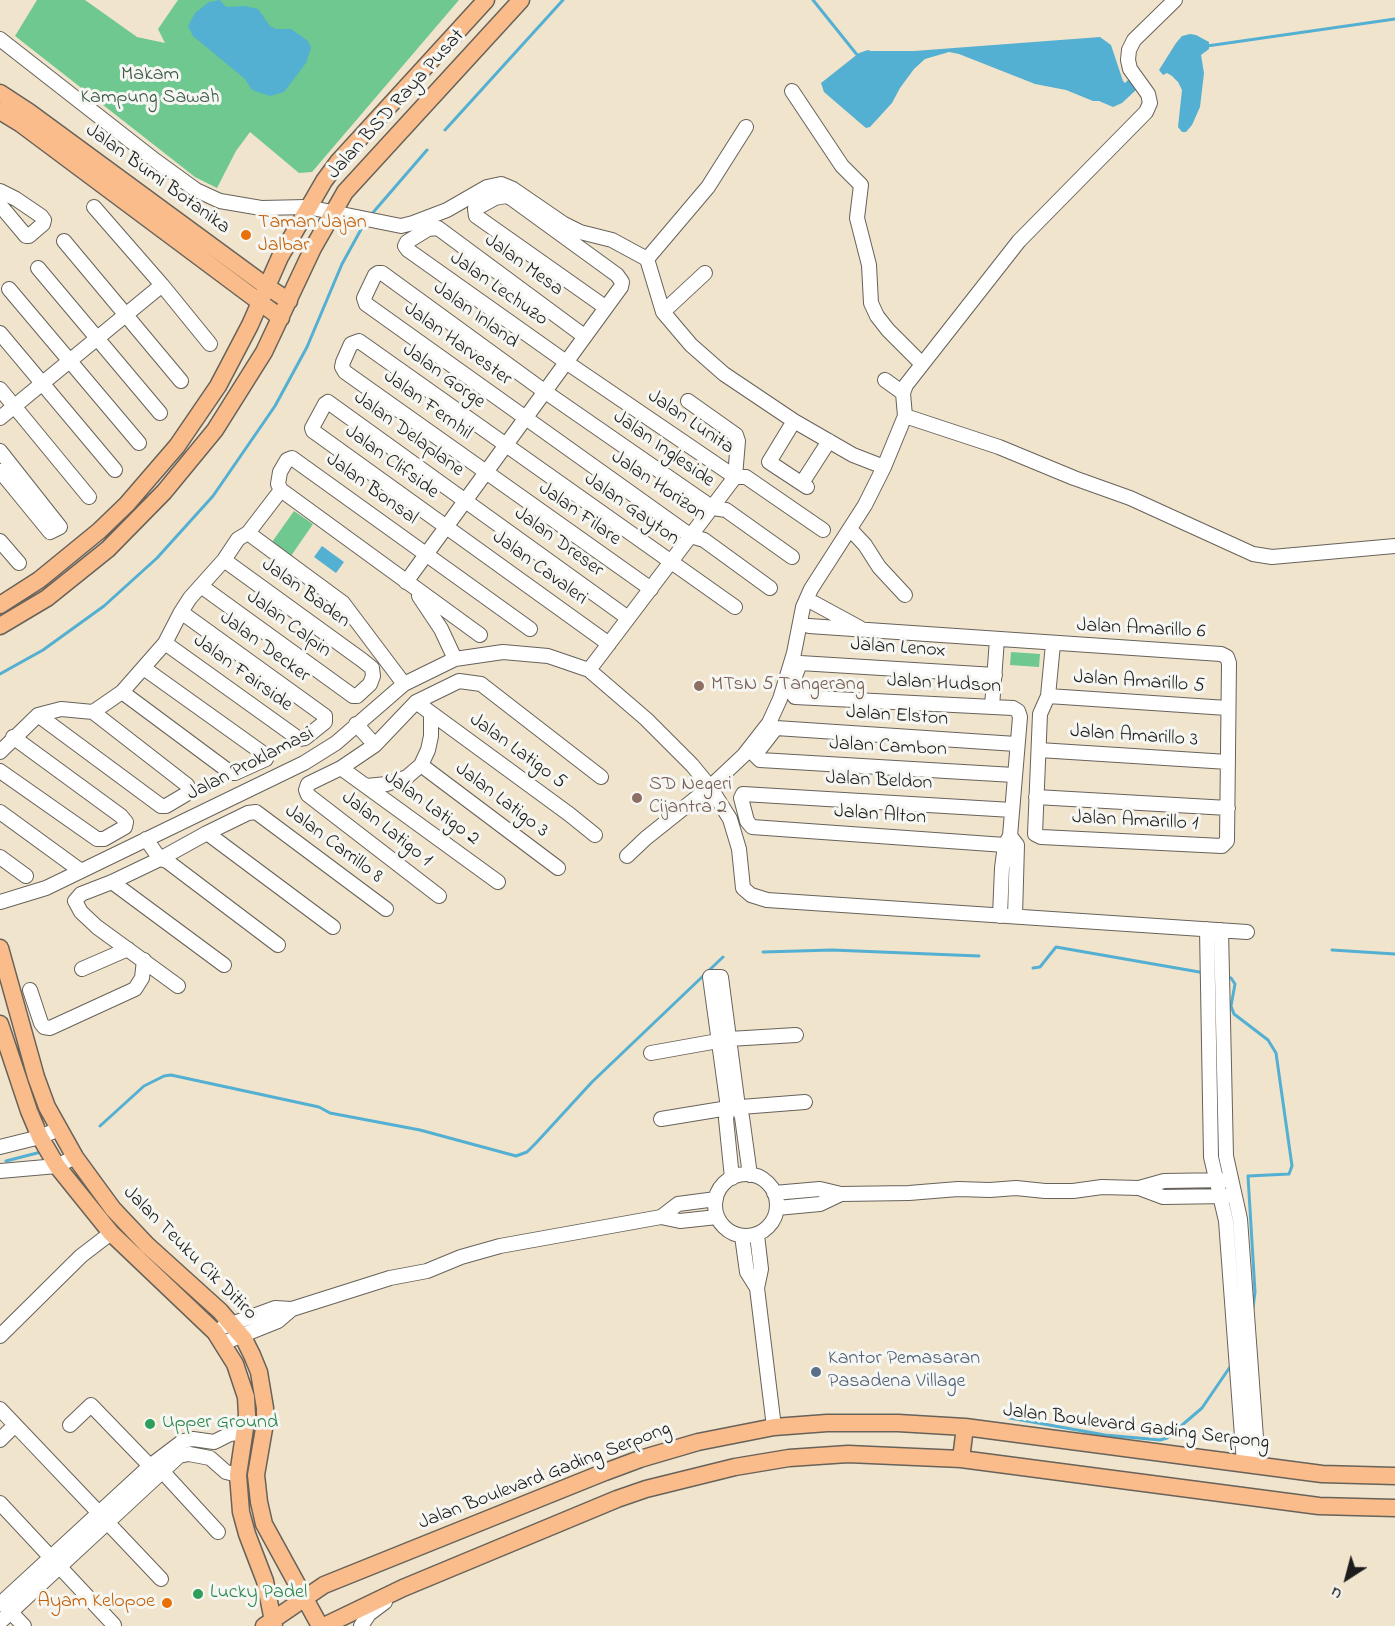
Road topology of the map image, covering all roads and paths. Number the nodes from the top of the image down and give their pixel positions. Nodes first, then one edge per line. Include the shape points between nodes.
1 (486, 0) edge
2 (521, 0) edge
3 (1174, 0) edge
4 (0, 39) edge
5 (792, 91) dead end
6 (0, 93) edge
7 (0, 111) edge
8 (746, 127) dead end
9 (0, 191) edge
10 (0, 205) edge
11 (94, 207) dead end
12 (307, 207) junction
13 (333, 213) junction
14 (64, 241) dead end
15 (408, 250) joint
16 (647, 259) junction
17 (38, 268) dead end
18 (705, 273) dead end
19 (162, 285) junction
20 (266, 286) junction
21 (9, 289) dead end
22 (289, 301) junction
23 (259, 302) junction
24 (366, 304) joint
25 (605, 307) junction
26 (663, 312) junction
27 (126, 314) junction
28 (281, 318) junction
29 (0, 333) edge
30 (584, 336) junction
31 (97, 337) junction
32 (210, 344) dead end
33 (70, 360) junction
34 (566, 362) junction
35 (922, 364) junction
36 (345, 372) joint
37 (885, 380) dead end
38 (181, 381) dead end
39 (42, 383) junction
40 (0, 389) edge
41 (544, 391) junction
42 (903, 393) junction
43 (688, 401) dead end
44 (328, 402) joint
45 (14, 406) junction
46 (160, 413) dead end
47 (905, 416) junction
48 (0, 418) edge
49 (525, 418) junction
50 (794, 421) junction
51 (829, 441) junction
52 (139, 443) dead end
53 (505, 445) junction
54 (0, 451) edge
55 (884, 467) junction
56 (115, 470) dead end
57 (0, 471) edge
58 (485, 472) junction
59 (735, 477) junction
60 (281, 490) junction
61 (90, 496) dead end
62 (465, 500) junction
63 (713, 508) junction
64 (446, 527) junction
65 (850, 529) junction
66 (823, 530) dead end
67 (248, 533) junction
68 (691, 536) junction
69 (0, 541) edge
70 (1395, 546) edge
71 (426, 555) junction
72 (792, 557) dead end
73 (224, 560) junction
74 (670, 562) junction
75 (19, 563) dead end
76 (410, 585) junction
77 (201, 586) junction
78 (770, 588) dead end
79 (651, 589) junction
80 (905, 595) dead end
81 (814, 603) dead end
82 (0, 605) edge
83 (735, 607) dead end
84 (181, 612) junction
85 (628, 618) junction
86 (0, 626) edge
87 (809, 626) dead end
88 (530, 629) dead end
89 (865, 630) junction
90 (480, 635) dead end
91 (997, 639) junction
92 (165, 643) junction
93 (609, 644) junction
94 (1053, 644) junction
95 (455, 659) junction
96 (145, 669) junction
97 (589, 670) junction
98 (995, 675) junction
99 (404, 684) junction
100 (122, 692) junction
101 (352, 695) joint
102 (1048, 696) junction
103 (795, 697) joint
104 (416, 702) junction
105 (992, 707) junction
106 (1227, 708) junction
107 (93, 712) junction
108 (430, 713) junction
109 (39, 715) junction
110 (361, 720) junction
111 (13, 737) junction
112 (297, 737) joint
113 (379, 741) junction
114 (1016, 744) junction
115 (1039, 750) junction
116 (0, 752) edge
117 (760, 760) joint
118 (1227, 762) junction
119 (421, 765) junction
120 (341, 768) junction
121 (0, 771) edge
122 (1014, 775) junction
123 (601, 777) dead end
124 (366, 786) junction
125 (710, 787) junction
126 (1036, 797) junction
127 (1012, 801) junction
128 (1228, 808) junction
129 (0, 812) edge
130 (752, 827) joint
131 (207, 833) junction
132 (595, 835) dead end
133 (151, 837) junction
134 (1007, 840) junction
135 (627, 856) dead end
136 (0, 857) edge
137 (165, 858) junction
138 (558, 868) dead end
139 (81, 871) junction
140 (26, 876) dead end
141 (112, 882) junction
142 (498, 882) dead end
143 (439, 896) dead end
144 (0, 902) edge
145 (386, 909) dead end
146 (1000, 915) junction
147 (1015, 916) junction
148 (333, 927) dead end
149 (1214, 929) junction
150 (1247, 932) dead end
151 (278, 945) dead end
152 (0, 948) edge
153 (128, 949) junction
154 (144, 960) junction
155 (224, 965) dead end
156 (82, 969) dead end
157 (716, 977) dead end
158 (178, 986) dead end
159 (30, 990) dead end
160 (0, 1024) edge
161 (796, 1035) dead end
162 (724, 1040) junction
163 (651, 1053) dead end
164 (805, 1102) dead end
165 (733, 1107) junction
166 (661, 1119) dead end
167 (59, 1129) junction
168 (40, 1137) junction
169 (0, 1147) edge
170 (75, 1157) junction
171 (57, 1166) junction
172 (0, 1172) edge
173 (750, 1175) junction
174 (732, 1178) junction
175 (1216, 1180) junction
176 (1231, 1180) junction
177 (1139, 1188) junction
178 (774, 1193) junction
179 (841, 1194) junction
180 (1235, 1196) junction
181 (1220, 1197) junction
182 (716, 1199) junction
183 (777, 1209) junction
184 (661, 1217) junction
185 (717, 1217) junction
186 (111, 1233) junction
187 (757, 1234) junction
188 (742, 1236) junction
189 (757, 1288) junction
190 (235, 1329) junction
191 (0, 1336) edge
192 (219, 1337) junction
193 (0, 1409) edge
194 (15, 1425) junction
195 (70, 1425) dead end
196 (774, 1427) junction
197 (965, 1427) junction
198 (245, 1432) junction
199 (0, 1440) edge
200 (214, 1442) junction
201 (210, 1458) junction
202 (640, 1459) junction
203 (961, 1460) junction
204 (1251, 1464) junction
205 (156, 1468) junction
206 (605, 1473) junction
207 (238, 1475) junction
208 (256, 1475) junction
209 (1395, 1476) edge
210 (646, 1489) junction
211 (617, 1499) junction
212 (0, 1503) edge
213 (1395, 1508) edge
214 (103, 1518) junction
215 (218, 1532) dead end
216 (55, 1562) junction
217 (161, 1579) dead end
218 (403, 1588) junction
219 (306, 1598) junction
220 (3, 1605) edge
221 (0, 1622) edge
222 (270, 1624) edge
223 (114, 1625) edge
224 (24, 1626) edge
225 (322, 1626) edge
226 (361, 1626) edge

1 - 12 main road, Jalan BSD Raya Pusat via 338,162
2 - 13 main road, Jalan BSD Raya Pusat via 352,183
3 - 35 street via 1129,50 1130,69 1148,94 1146,112 1019,241
4 - 12 street via 196,190 243,206
5 - 35 street via 842,166 861,185 857,218 869,265 872,303 888,330
6 - 20 main road, Jalan Bumi Botanika
7 - 23 main road, Jalan Bumi Botanika
8 - 16 street via 708,187
9 - 10 street via 41,216 43,224 26,236
11 - 19 street
12 - 13 street
12 - 20 main road, Jalan BSD Raya Pusat
13 - 16 street via 400,226 447,210 487,187 501,184 564,224 612,240
13 - 22 main road, Jalan BSD Raya Pusat
14 - 27 street
15 - 30 street, Jalan Mesa via 405,246 411,239 438,228
15 - 34 street, Jalan Lechuzo
16 - 26 street
17 - 31 street
18 - 26 street
19 - 27 street
19 - 32 street
20 - 22 main road, Jalan Bumi Botanika
20 - 23 main road, Jalan BSD Raya Pusat
21 - 33 street
22 - 28 main road, Jalan BSD Raya Pusat
23 - 28 main road, Jalan Bumi Botanika
23 - 82 main road, Jalan BSD Raya Pusat via 218,386 152,476 70,556
24 - 41 street, Jalan Inland via 365,293 375,275 382,273
24 - 49 street, Jalan Harvester
25 - 25 street via 476,216 475,209 495,198 511,198 621,278 621,286
25 - 30 street
26 - 50 street via 691,345 724,374
27 - 31 street
27 - 38 street
28 - 86 main road, Jalan BSD Raya Pusat via 215,430 164,492 108,549 47,598
29 - 39 street
30 - 34 street
31 - 33 street
31 - 46 street
33 - 39 street
33 - 52 street
34 - 41 street
34 - 59 street, Jalan Lunita
35 - 42 street
36 - 53 street, Jalan Gorge via 343,362 351,344 359,341
36 - 58 street, Jalan Fernhil
37 - 42 street
39 - 45 street
39 - 56 street
40 - 45 street
41 - 49 street
41 - 63 street, Jalan Ingleside
42 - 47 street
43 - 59 street via 736,435
44 - 62 street, Jalan Delaplane
44 - 64 street, Jalan Clifside via 313,431
45 - 48 street
45 - 61 street
47 - 55 street
47 - 70 street via 999,447 1130,498 1253,554 1272,557
49 - 53 street
49 - 68 street, Jalan Horizon
50 - 51 street
50 - 51 street via 769,462 804,485
51 - 55 street
53 - 58 street
53 - 74 street, Jalan Gayton
54 - 57 street via 60,526 50,532
55 - 65 street
58 - 62 street
58 - 79 street, Jalan Filare
59 - 63 street
59 - 66 street, Jalan Lunita via 746,477
60 - 67 street
60 - 71 street, Jalan Bonsal via 280,472 292,458
60 - 76 street
62 - 64 street
62 - 85 street, Jalan Dreser
63 - 68 street
63 - 72 street, Jalan Ingleside via 726,510
64 - 71 street
64 - 93 street, Jalan Cavaleri
65 - 80 street
65 - 125 street via 803,608 794,653 769,723 744,755
67 - 73 street via 238,539
67 - 99 street via 343,603
68 - 74 street
68 - 78 street, Jalan Horizon via 704,540
69 - 75 street
71 - 76 street
71 - 88 street, Jalan Bonsal
73 - 77 street
73 - 101 street, Jalan Baden via 372,668 370,684 355,697
74 - 79 street
74 - 83 street, Jalan Gayton
76 - 90 street
76 - 95 street via 441,629
77 - 84 street
77 - 101 street, Jalan Calpin
79 - 85 street
81 - 89 street
84 - 92 street
84 - 112 street, Jalan Decker via 325,716 326,722 303,739
85 - 93 street
87 - 89 street, Jalan Amarillo 6
89 - 91 street, Jalan Amarillo 6
91 - 94 street, Jalan Amarillo 6
91 - 98 street
92 - 96 street
92 - 112 street, Jalan Fairside
93 - 97 street
94 - 102 street
94 - 106 street, Jalan Amarillo 6 via 1221,654 1229,663
95 - 97 street, Jalan Proklamasi via 503,652 548,656
95 - 99 street, Jalan Proklamasi
96 - 100 street
96 - 100 street via 266,759 231,772
97 - 125 street, Jalan Proklamasi via 646,719
98 - 103 street, Jalan Lenox via 800,663 790,690
98 - 105 street
99 - 110 street, Jalan Proklamasi
100 - 107 street
102 - 106 street, Jalan Amarillo 5
102 - 115 street via 1040,714
103 - 105 street, Jalan Hudson
104 - 108 street, Jalan Latigo 5
104 - 113 street
104 - 123 street via 459,681 481,684
105 - 114 street, Jalan Hudson via 1018,711
106 - 118 street
107 - 109 street via 61,709
107 - 109 street via 187,785 188,794 161,806
108 - 119 street via 431,736
108 - 132 street, Jalan Latigo 5
109 - 111 street
110 - 113 street
110 - 133 street, Jalan Proklamasi via 336,743 304,763
111 - 116 street
111 - 121 street via 126,822 122,830 101,840
113 - 120 street
114 - 117 street, Jalan Elston via 776,728 756,753
114 - 122 street
115 - 118 street, Jalan Amarillo 3
115 - 126 street
117 - 122 street, Jalan Cambon
118 - 128 street
119 - 124 street via 407,777
119 - 138 street, Jalan Latigo 3
120 - 124 street, Jalan Latigo 2
120 - 143 street, Jalan Latigo 1 via 308,784 309,795
122 - 127 street
124 - 142 street, Jalan Latigo 2
125 - 135 street
125 - 146 street, Jalan Proklamasi via 730,819 739,849 743,888 751,895 766,900
126 - 127 street, Jalan Beldon
126 - 128 street, Jalan Beldon
126 - 128 street, Jalan Amarillo 1 via 1034,832 1041,837 1219,847 1227,841
127 - 130 street, Jalan Beldon via 743,794 747,821
127 - 134 street
129 - 139 street
130 - 134 street, Jalan Alton
131 - 137 street
131 - 145 street, Jalan Carrillo 8 via 256,812
131 - 148 street
133 - 137 street
133 - 139 street, Jalan Proklamasi
134 - 146 street
134 - 147 street via 1017,845
136 - 140 street
137 - 141 street
137 - 151 street
139 - 144 street, Jalan Proklamasi via 46,888
141 - 153 street via 81,894 75,901 97,927
141 - 155 street
146 - 147 street, Jalan Proklamasi
147 - 149 street, Jalan Proklamasi
149 - 150 street, Jalan Proklamasi
149 - 175 street via 1211,1157
149 - 176 street via 1226,1155
152 - 167 main road, Jalan Teuku Cik Ditiro via 36,1077
153 - 154 street
153 - 156 street
154 - 158 street
154 - 159 street via 140,983 130,992 50,1028 41,1023
157 - 162 street
160 - 168 main road, Jalan Teuku Cik Ditiro
161 - 162 street
162 - 163 street
162 - 165 street
164 - 165 street
165 - 166 street
165 - 173 street via 742,1117
165 - 174 street via 726,1119
167 - 168 street
167 - 170 main road, Jalan Teuku Cik Ditiro
168 - 169 street
168 - 171 main road, Jalan Teuku Cik Ditiro
170 - 171 street
170 - 190 main road, Jalan Teuku Cik Ditiro via 113,1209
171 - 172 street
171 - 186 main road, Jalan Teuku Cik Ditiro
173 - 174 street
173 - 178 street via 767,1183
174 - 182 street via 719,1190
175 - 176 street
175 - 177 street via 1164,1181
175 - 181 street
176 - 180 street
177 - 179 street
177 - 181 street via 1163,1197
178 - 179 street via 820,1189
178 - 183 street
179 - 183 street via 820,1204
180 - 181 street
180 - 204 street via 1240,1219
181 - 204 street via 1226,1221
182 - 184 street via 678,1204
182 - 185 street
183 - 187 street via 771,1224
184 - 185 street via 680,1221
184 - 190 street via 500,1246 292,1309 274,1308
185 - 188 street via 725,1228
186 - 191 street via 81,1256
186 - 192 main road, Jalan Teuku Cik Ditiro
187 - 188 street
187 - 189 street via 761,1269
188 - 189 street via 747,1272
189 - 196 street
190 - 192 street
190 - 208 main road, Jalan Teuku Cik Ditiro via 259,1372 266,1408
192 - 198 main road, Jalan Teuku Cik Ditiro via 242,1379
193 - 194 street
194 - 199 street
194 - 214 street
195 - 205 street via 91,1405
196 - 197 main road, Jalan Boulevard Gading Serpong via 827,1423
196 - 202 main road, Jalan Boulevard Gading Serpong via 698,1442
197 - 203 main road
197 - 204 main road, Jalan Boulevard Gading Serpong
198 - 200 street
198 - 207 main road, Jalan Teuku Cik Ditiro
200 - 201 street
200 - 205 street via 183,1441
201 - 205 street via 189,1454
201 - 207 street via 226,1472
202 - 206 main road, Jalan Boulevard Gading Serpong
202 - 210 main road via 634,1472
203 - 210 main road via 848,1454 789,1458
203 - 213 main road via 1319,1506
204 - 209 main road, Jalan Boulevard Gading Serpong via 1322,1474
205 - 214 street
205 - 215 street
206 - 211 main road via 618,1486
206 - 219 main road, Jalan Boulevard Gading Serpong via 324,1585
207 - 208 main road
207 - 222 main road, Jalan Teuku Cik Ditiro via 241,1512 265,1581
208 - 219 main road, Jalan Teuku Cik Ditiro via 264,1524
210 - 211 main road
211 - 218 main road
212 - 216 street
214 - 216 street
214 - 217 street
216 - 220 street
216 - 223 street
218 - 225 main road
218 - 226 street via 369,1614
219 - 222 main road, Jalan Boulevard Gading Serpong
219 - 225 main road, Jalan Teuku Cik Ditiro
220 - 221 street
220 - 224 street

